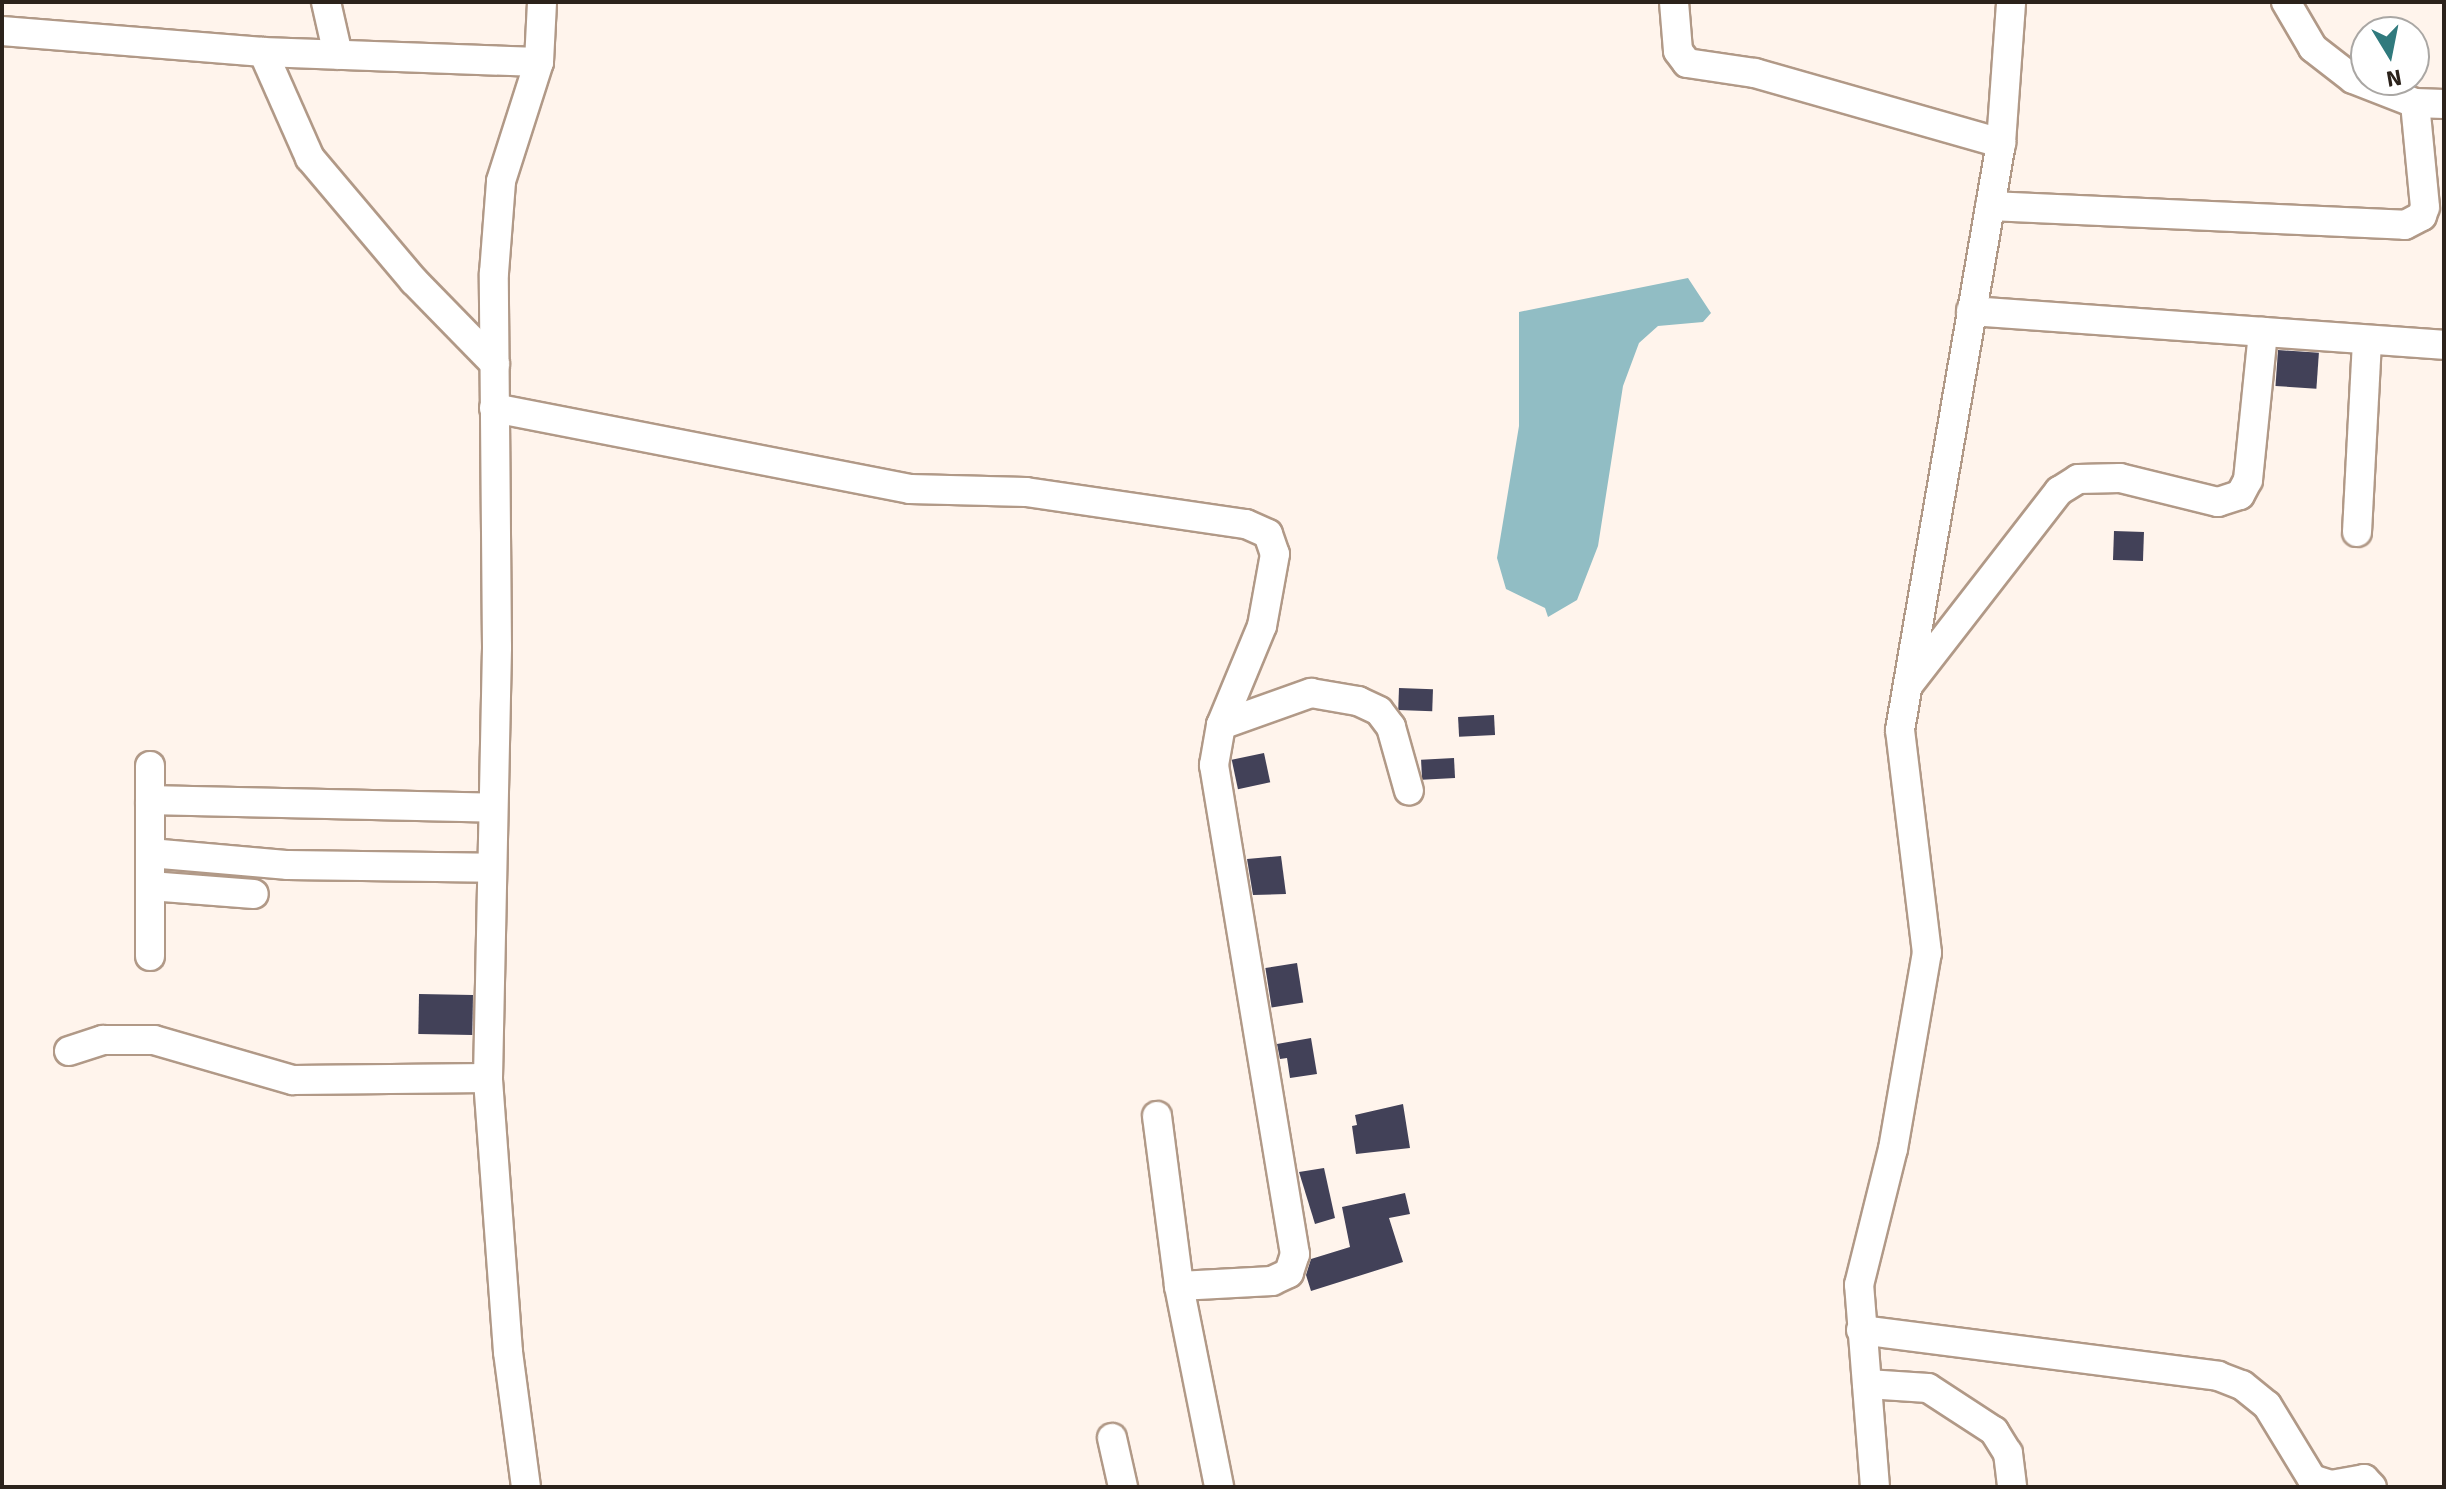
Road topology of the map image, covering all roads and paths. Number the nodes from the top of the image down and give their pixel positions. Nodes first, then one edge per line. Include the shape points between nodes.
1 (326, 2) edge
2 (542, 2) edge
3 (1674, 2) edge
4 (2011, 2) edge
5 (2286, 2) edge
6 (2, 31) edge
7 (263, 52) junction
8 (338, 55) junction
9 (539, 62) junction
10 (2415, 103) junction
11 (2444, 104) edge
12 (2001, 143) junction
13 (1990, 206) junction
14 (1971, 311) junction
15 (2263, 332) junction
16 (2367, 340) junction
17 (2443, 345) edge
18 (495, 364) junction
19 (494, 408) junction
20 (2357, 532) dead end
21 (1908, 686) junction
22 (1221, 725) junction
23 (150, 766) dead end
24 (1409, 791) dead end
25 (150, 800) junction
26 (493, 808) junction
27 (150, 853) junction
28 (492, 868) junction
29 (150, 886) junction
30 (254, 894) dead end
31 (150, 956) dead end
32 (69, 1051) dead end
33 (488, 1078) junction
34 (1157, 1116) dead end
35 (1179, 1286) junction
36 (1861, 1330) junction
37 (1867, 1384) junction
38 (1112, 1438) dead end
39 (526, 1487) edge
40 (1123, 1487) edge
41 (1219, 1487) edge
42 (1875, 1487) edge
43 (2012, 1487) edge
44 (2372, 1487) edge

1 - 8 street
2 - 9 street
3 - 12 street via 1678,51 1687,63 1755,73
4 - 12 street
5 - 10 street via 2313,48 2332,65 2376,90
6 - 7 street
7 - 8 street
7 - 18 street via 310,158 422,290
8 - 9 street
9 - 18 street via 501,181
10 - 11 street
10 - 13 street via 2425,207 2422,216 2405,225
12 - 13 street
13 - 14 street
14 - 15 street
14 - 21 street
15 - 16 street
15 - 21 street via 2248,480 2240,495 2218,502 2120,478 2078,479 2059,491
16 - 17 street
16 - 20 street
18 - 19 street
19 - 22 street via 910,489 1026,492 1260,528 1275,554 1269,592 1262,626
19 - 26 street
21 - 36 street via 1901,746 1927,953 1893,1149 1859,1285
22 - 24 street via 1311,693 1358,701 1387,718
22 - 35 street via 1215,748 1216,787 1295,1254 1289,1273 1272,1281
23 - 25 street
25 - 26 street
25 - 27 street
26 - 28 street
27 - 28 street via 288,865
27 - 29 street
28 - 33 street
29 - 30 street
29 - 31 street
32 - 33 street via 103,1040 154,1040 293,1080
33 - 39 street via 508,1352
34 - 35 street
35 - 41 street
36 - 37 street
36 - 44 street via 2218,1376 2242,1385 2267,1405 2312,1479 2331,1485 2356,1478
37 - 42 street
37 - 43 street via 1928,1388 1994,1431 2008,1453
38 - 40 street

